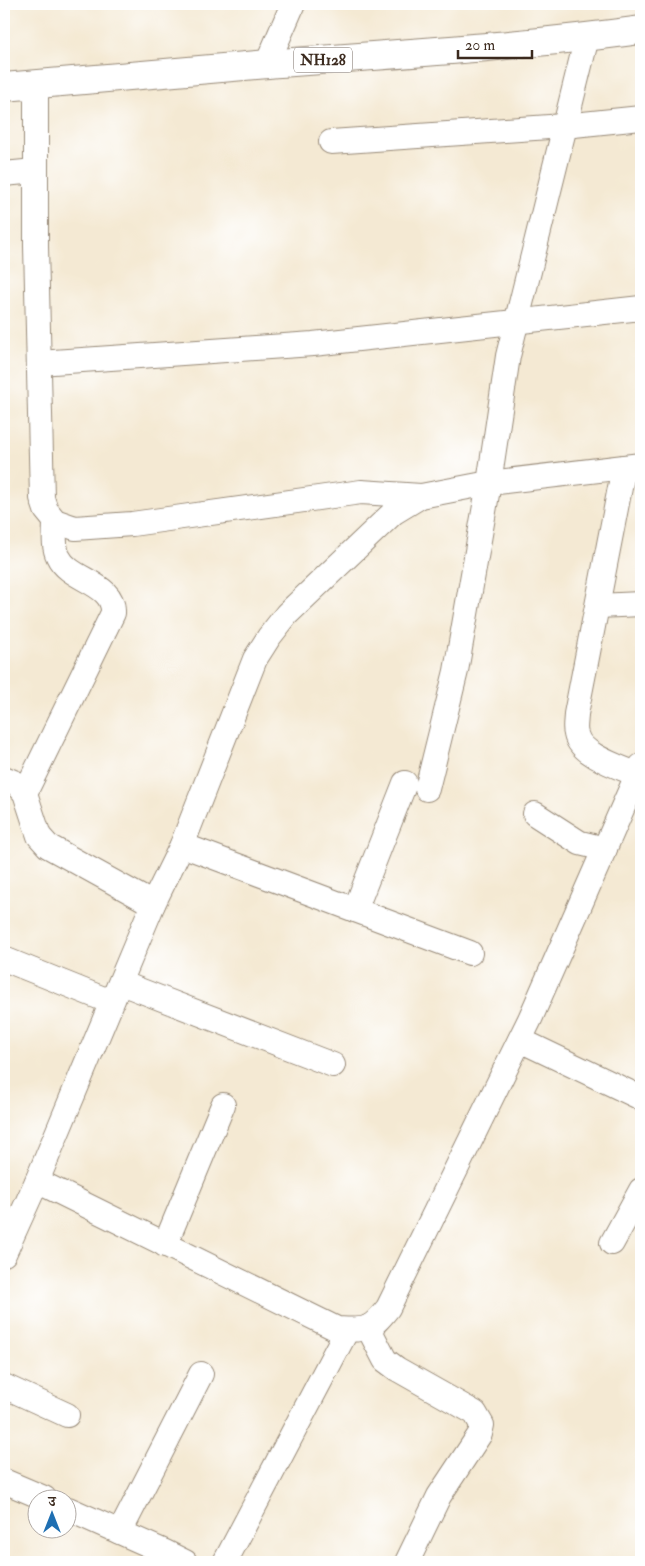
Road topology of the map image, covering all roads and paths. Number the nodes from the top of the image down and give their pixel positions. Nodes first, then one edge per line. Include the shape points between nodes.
1 (293, 4) edge
2 (641, 30) edge
3 (587, 37) junction
4 (267, 64) junction
5 (36, 84) junction
6 (4, 87) edge
7 (641, 118) edge
8 (564, 126) junction
9 (331, 142) dead end
10 (35, 171) junction
11 (4, 174) edge
12 (641, 308) edge
13 (516, 322) junction
14 (39, 363) junction
15 (633, 466) edge
16 (489, 483) junction
17 (421, 496) junction
18 (55, 521) junction
19 (641, 604) edge
20 (598, 606) junction
21 (640, 772) edge
22 (4, 778) edge
23 (25, 793) junction
24 (535, 814) dead end
25 (182, 845) junction
26 (605, 849) junction
27 (153, 904) junction
28 (354, 910) junction
29 (470, 953) dead end
30 (4, 959) edge
31 (116, 992) junction
32 (520, 1040) junction
33 (332, 1065) dead end
34 (641, 1098) edge
35 (223, 1105) dead end
36 (37, 1181) junction
37 (641, 1190) edge
38 (12, 1214) edge
39 (612, 1243) dead end
40 (165, 1245) junction
41 (4, 1254) edge
42 (358, 1328) junction
43 (201, 1374) dead end
44 (4, 1386) edge
45 (67, 1415) dead end
46 (4, 1481) edge
47 (28, 1491) edge
48 (78, 1513) edge
49 (120, 1532) junction
50 (170, 1559) edge
51 (225, 1562) edge
52 (407, 1562) edge

1 - 4 street
2 - 3 highway, NH128
3 - 4 highway, NH128
3 - 8 street
4 - 5 highway, NH128
5 - 6 highway, NH128
5 - 10 street
7 - 8 street
8 - 9 street
8 - 13 street
10 - 11 street
10 - 14 street
12 - 13 street
13 - 14 street via 313,344
13 - 16 street
14 - 18 street via 42,498
15 - 16 street
15 - 20 street
16 - 17 street
16 - 28 street via 456,671 416,786
17 - 18 street via 361,492 132,524 75,528
17 - 25 street via 393,514 288,614 269,637 255,659
18 - 23 street via 58,558 70,570 108,594 113,602 113,613
19 - 20 street
20 - 21 street via 576,714 576,735 583,748 594,756
21 - 26 street
22 - 23 street via 16,783
23 - 27 street via 39,836 48,846
24 - 26 street via 580,844
25 - 27 street
25 - 28 street
26 - 32 street
27 - 31 street
28 - 29 street
30 - 31 street
31 - 33 street
31 - 36 street
32 - 34 street
32 - 42 street via 388,1308 375,1324
35 - 40 street
36 - 38 street
36 - 40 street
37 - 39 street
38 - 41 street
40 - 42 street via 337,1329
42 - 51 street
42 - 52 street via 385,1360 475,1413 482,1425 480,1434 439,1496
43 - 49 street
44 - 45 street
46 - 47 street
48 - 49 street
49 - 50 street

